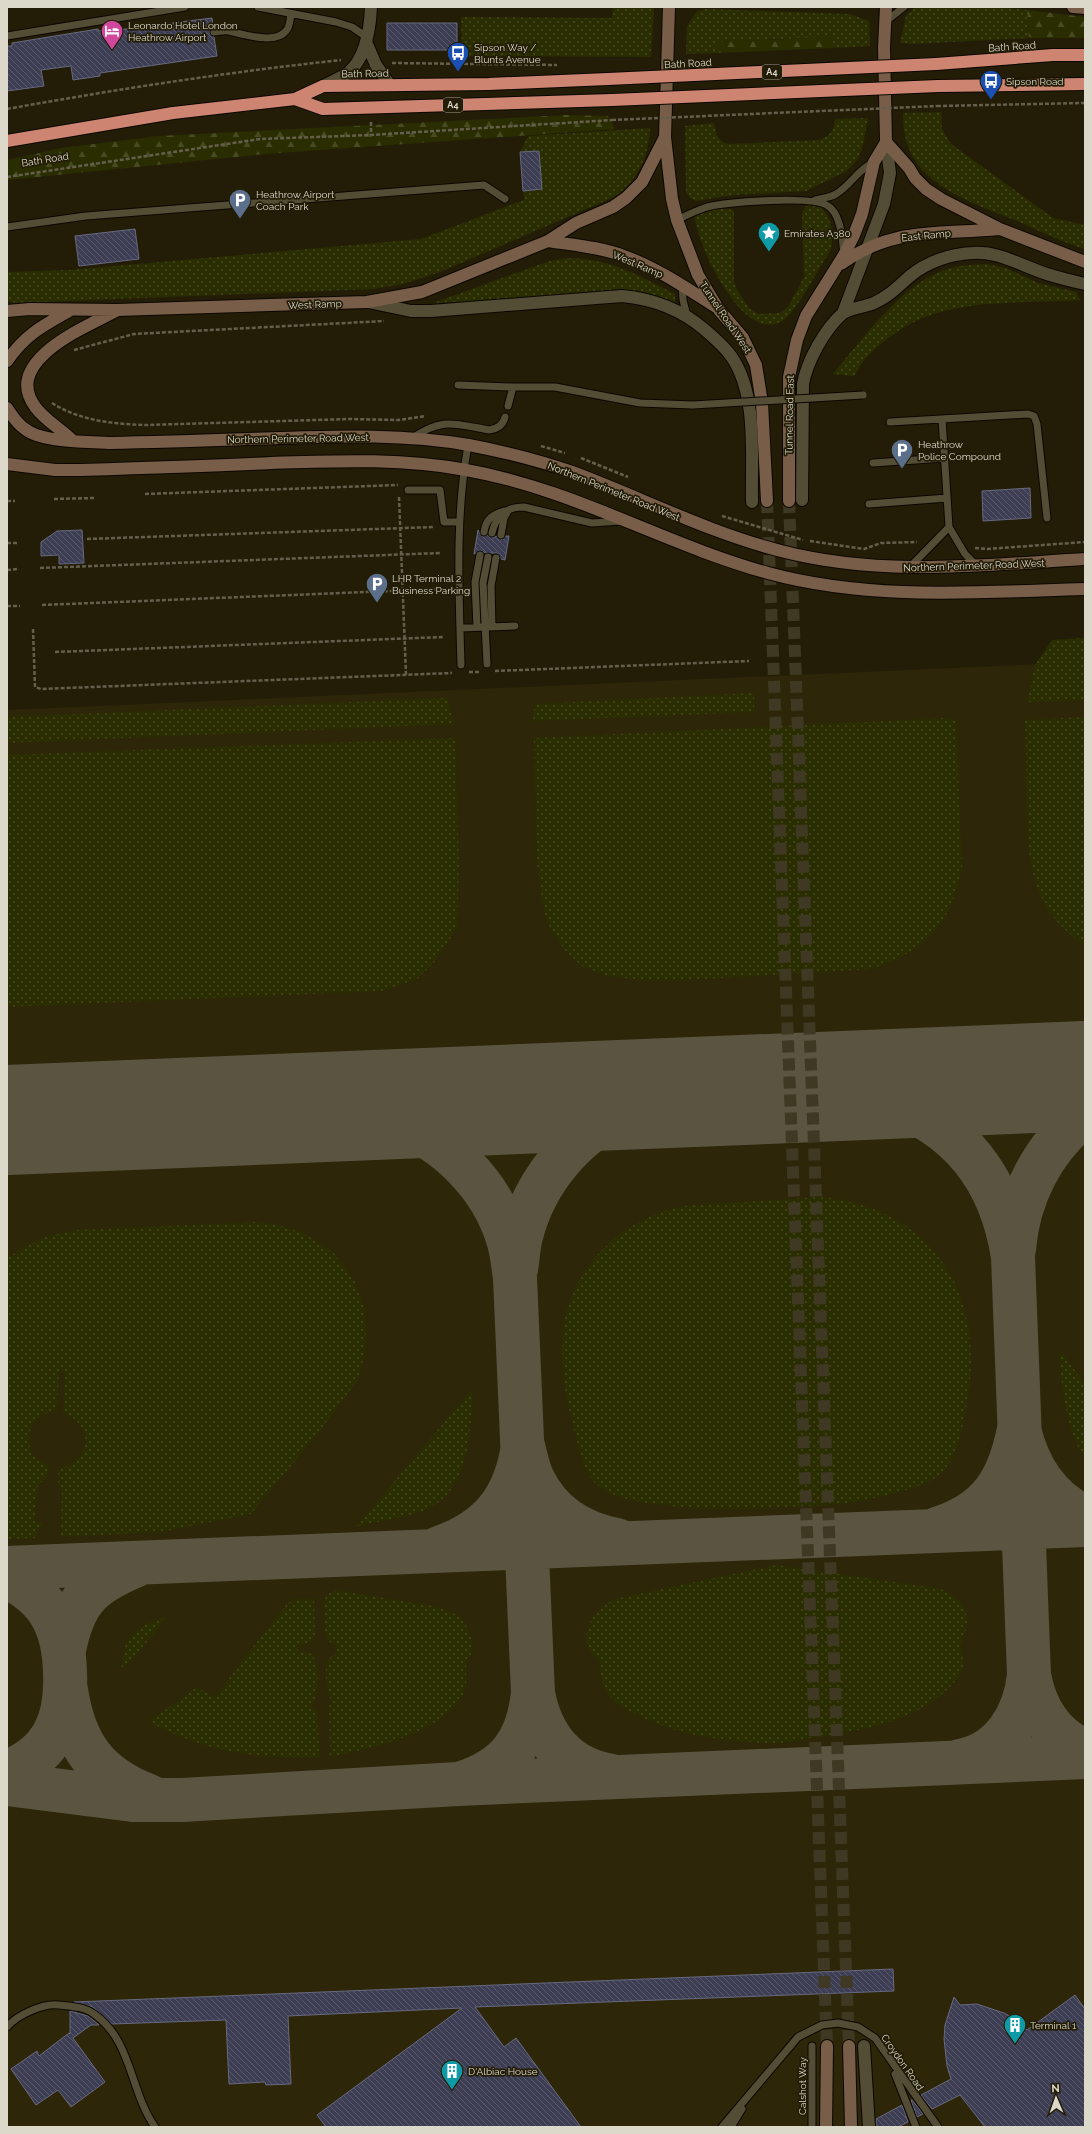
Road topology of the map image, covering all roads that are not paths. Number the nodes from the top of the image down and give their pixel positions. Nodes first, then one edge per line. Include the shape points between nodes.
1 (185, 7) edge
2 (258, 7) edge
3 (371, 7) edge
4 (670, 7) edge
5 (886, 7) edge
6 (904, 7) edge
7 (1072, 7) edge
8 (1085, 8) edge
9 (291, 14) junction
10 (885, 22) junction
11 (214, 32) dead end
12 (7, 36) edge
13 (367, 41) junction
14 (1085, 55) edge
15 (389, 84) junction
16 (1085, 84) edge
17 (323, 86) junction
18 (295, 99) junction
19 (665, 137) junction
20 (7, 141) edge
21 (886, 142) junction
22 (874, 162) junction
23 (505, 199) dead end
24 (813, 201) junction
25 (677, 220) junction
26 (7, 227) edge
27 (1000, 229) junction
28 (548, 241) junction
29 (868, 248) junction
30 (844, 255) junction
31 (1085, 262) edge
32 (835, 268) junction
33 (1085, 284) edge
34 (682, 285) junction
35 (366, 302) junction
36 (117, 310) junction
37 (719, 310) junction
38 (7, 311) edge
39 (70, 311) junction
40 (843, 313) junction
41 (687, 316) junction
42 (7, 361) edge
43 (458, 385) dead end
44 (513, 387) junction
45 (863, 395) dead end
46 (508, 406) dead end
47 (7, 408) edge
48 (505, 417) dead end
49 (942, 419) junction
50 (890, 422) dead end
51 (412, 438) junction
52 (72, 440) junction
53 (468, 445) junction
54 (944, 458) junction
55 (873, 463) dead end
56 (7, 464) edge
57 (464, 469) junction
58 (408, 490) dead end
59 (947, 498) junction
60 (789, 500) tunnel mouth
61 (802, 500) tunnel mouth
62 (768, 501) tunnel mouth
63 (752, 502) dead end
64 (869, 504) dead end
65 (506, 510) junction
66 (1047, 518) dead end
67 (625, 520) junction
68 (459, 522) junction
69 (949, 527) junction
70 (484, 532) dead end
71 (492, 533) dead end
72 (501, 534) dead end
73 (480, 555) dead end
74 (488, 557) dead end
75 (496, 558) dead end
76 (1085, 559) edge
77 (977, 566) junction
78 (909, 568) junction
79 (1085, 589) edge
80 (515, 626) dead end
81 (485, 627) junction
82 (460, 628) junction
83 (488, 664) dead end
84 (462, 669) road end
85 (7, 2027) edge
86 (812, 2046) dead end
87 (827, 2046) tunnel mouth
88 (849, 2046) tunnel mouth
89 (864, 2046) tunnel mouth
90 (886, 2055) junction
91 (751, 2093) junction
92 (155, 2127) edge
93 (722, 2127) edge
94 (731, 2127) edge
95 (812, 2127) edge
96 (826, 2127) edge
97 (851, 2127) edge
98 (869, 2127) edge
99 (916, 2127) edge
100 (938, 2127) edge

1 - 12 lane
2 - 9 lane
3 - 13 street
4 - 19 street
5 - 10 street
6 - 10 lane
7 - 8 street
9 - 11 lane via 286,33 275,36 252,37 228,30
9 - 13 lane via 342,23 352,27
10 - 21 street
13 - 15 street via 376,65
13 - 17 street via 351,70
14 - 15 highway, Bath Road / A4, bridge via 489,84
15 - 17 highway, Bath Road / A4
16 - 18 highway, Bath Road / A4, bridge via 938,86 323,109
17 - 18 highway, Bath Road / A4
18 - 20 highway, Bath Road / A4 via 173,113
19 - 25 street, Tunnel Road West
19 - 28 street, West Ramp via 647,176 630,194 613,207 576,223
21 - 22 street, Tunnel Road East
21 - 27 street via 926,189 941,200
21 - 29 street via 890,173 880,216
22 - 24 lane via 864,166 835,195
22 - 30 street, Tunnel Road East via 862,214
23 - 26 lane via 484,186 86,216
24 - 25 lane via 708,207
24 - 30 lane via 828,205 835,212
25 - 37 street, Tunnel Road West via 698,275
27 - 29 street, East Ramp via 912,234
27 - 31 street
28 - 34 street, West Ramp via 606,250 668,276
28 - 35 street, West Ramp via 422,292
29 - 32 street, East Ramp
29 - 40 street
30 - 32 street, Tunnel Road East
32 - 60 street, Tunnel Road East via 806,316 791,363 788,402
33 - 40 street via 1046,274 1018,261 993,254 971,253 948,256 927,265 895,291 875,303
34 - 37 street, West Ramp
34 - 41 lane
35 - 36 street, West Ramp
35 - 41 street via 411,311 431,311 622,296 648,299
36 - 39 street, West Ramp
36 - 52 street via 53,345 35,361 28,374 28,391 35,408
37 - 62 street, Tunnel Road West via 743,338 760,378
38 - 39 street, West Ramp
39 - 42 street, West Ramp via 31,334
40 - 61 street via 816,347 805,371
41 - 63 street via 719,342 731,356 745,387 750,416
43 - 44 lane
44 - 45 lane, bridge via 555,387 640,403 693,405
44 - 46 lane
47 - 52 street, Northern Perimeter Road West via 18,423 38,437
48 - 51 lane via 501,426 496,429 442,423 428,427
49 - 50 lane
49 - 54 lane
49 - 66 lane via 1028,414 1034,416
51 - 52 street, Northern Perimeter Road West via 361,436 109,443
51 - 53 street, Northern Perimeter Road West
53 - 57 lane
53 - 78 street, Northern Perimeter Road West via 548,464 702,526 775,550 823,560
54 - 55 lane
54 - 59 lane
56 - 57 street via 55,470 80,470 364,461
57 - 67 street via 547,490
57 - 68 lane
58 - 68 lane via 440,490 441,524
59 - 64 lane
59 - 69 lane
65 - 67 lane via 524,507 592,523
65 - 70 lane via 493,515 486,522
65 - 71 lane via 495,523
65 - 72 lane
67 - 79 street via 732,562 813,584 895,593
68 - 82 lane
69 - 77 lane via 965,554
69 - 78 lane
73 - 81 lane via 475,582
74 - 81 lane via 484,583
75 - 81 lane
76 - 77 street, Northern Perimeter Road West
77 - 78 street, Northern Perimeter Road West
80 - 81 lane
81 - 82 lane
81 - 83 lane
82 - 84 lane
85 - 92 lane via 31,2011 53,2004 73,2006 94,2013 115,2034 148,2116
86 - 95 lane, Calshot Way
87 - 96 street
88 - 97 street
89 - 98 street
90 - 91 lane, Croydon Road via 875,2038 858,2027 822,2025 798,2037
90 - 99 lane
90 - 100 lane, Croydon Road
91 - 93 lane
91 - 94 lane

